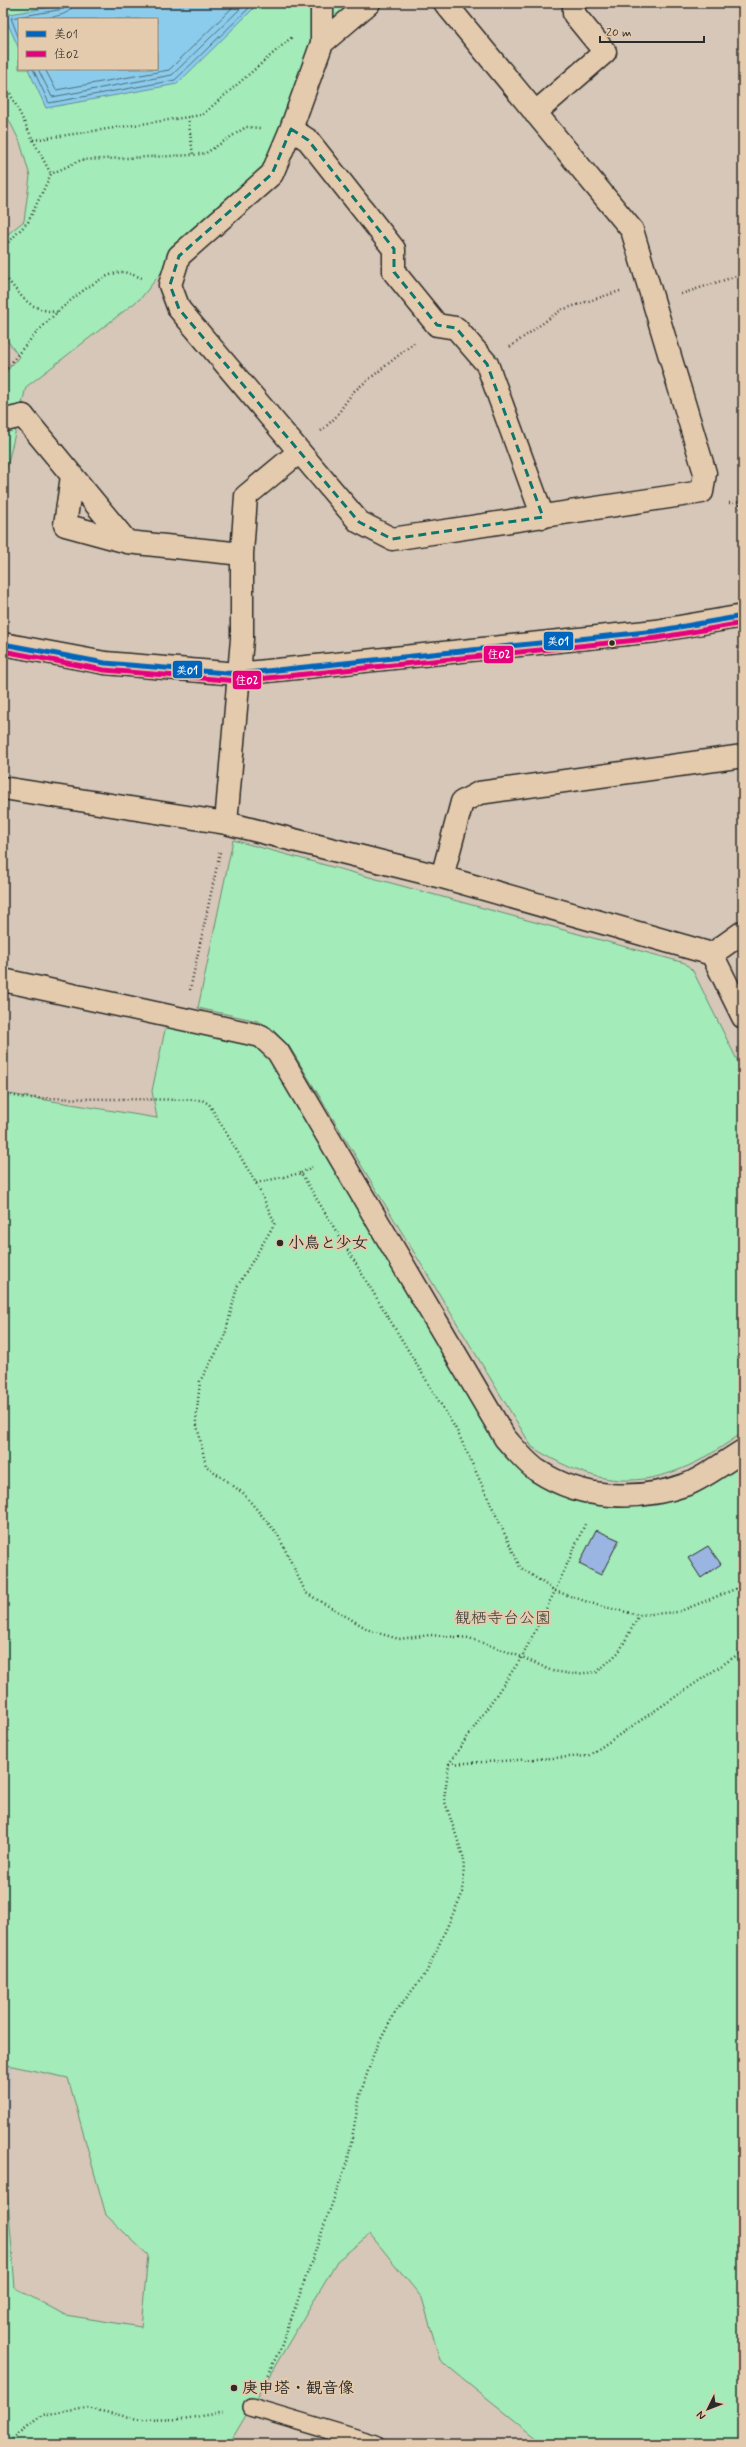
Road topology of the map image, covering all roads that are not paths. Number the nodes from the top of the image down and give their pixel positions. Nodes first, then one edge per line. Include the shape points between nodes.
1 (322, 3) edge
2 (369, 3) edge
3 (445, 3) edge
4 (574, 3) edge
5 (322, 43) junction
6 (535, 113) junction
7 (291, 129) junction
8 (14, 418) dead end
9 (299, 452) junction
10 (72, 476) junction
11 (543, 517) junction
12 (127, 542) junction
13 (242, 554) junction
14 (743, 616) edge
15 (3, 644) edge
16 (238, 674) junction
17 (743, 756) edge
18 (3, 788) edge
19 (226, 823) junction
20 (442, 877) junction
21 (743, 932) edge
22 (712, 954) junction
23 (3, 980) edge
24 (743, 1017) edge
25 (743, 1451) edge
26 (251, 2407) road end
27 (376, 2444) edge

1 - 5 street
2 - 5 street
3 - 6 street
4 - 6 street via 574,14 605,52
5 - 7 street
6 - 11 street via 632,230 705,473 702,492
7 - 9 street via 272,174 180,256 170,285 179,309
7 - 11 street via 308,140 394,249 394,272 436,325 456,328 487,364
8 - 10 street
9 - 11 street via 359,522 392,539
9 - 13 street via 246,496
10 - 12 street
10 - 12 street via 65,525
12 - 13 street
13 - 16 street via 242,639
14 - 16 street via 656,631
15 - 16 street via 105,663
16 - 19 street via 238,706
17 - 20 street via 479,793 462,802
18 - 19 street
19 - 20 street
20 - 22 street
21 - 22 street
22 - 24 street
23 - 25 street via 261,1036 278,1052 505,1438 537,1470 571,1487 598,1494 646,1495 689,1483
26 - 27 lane

